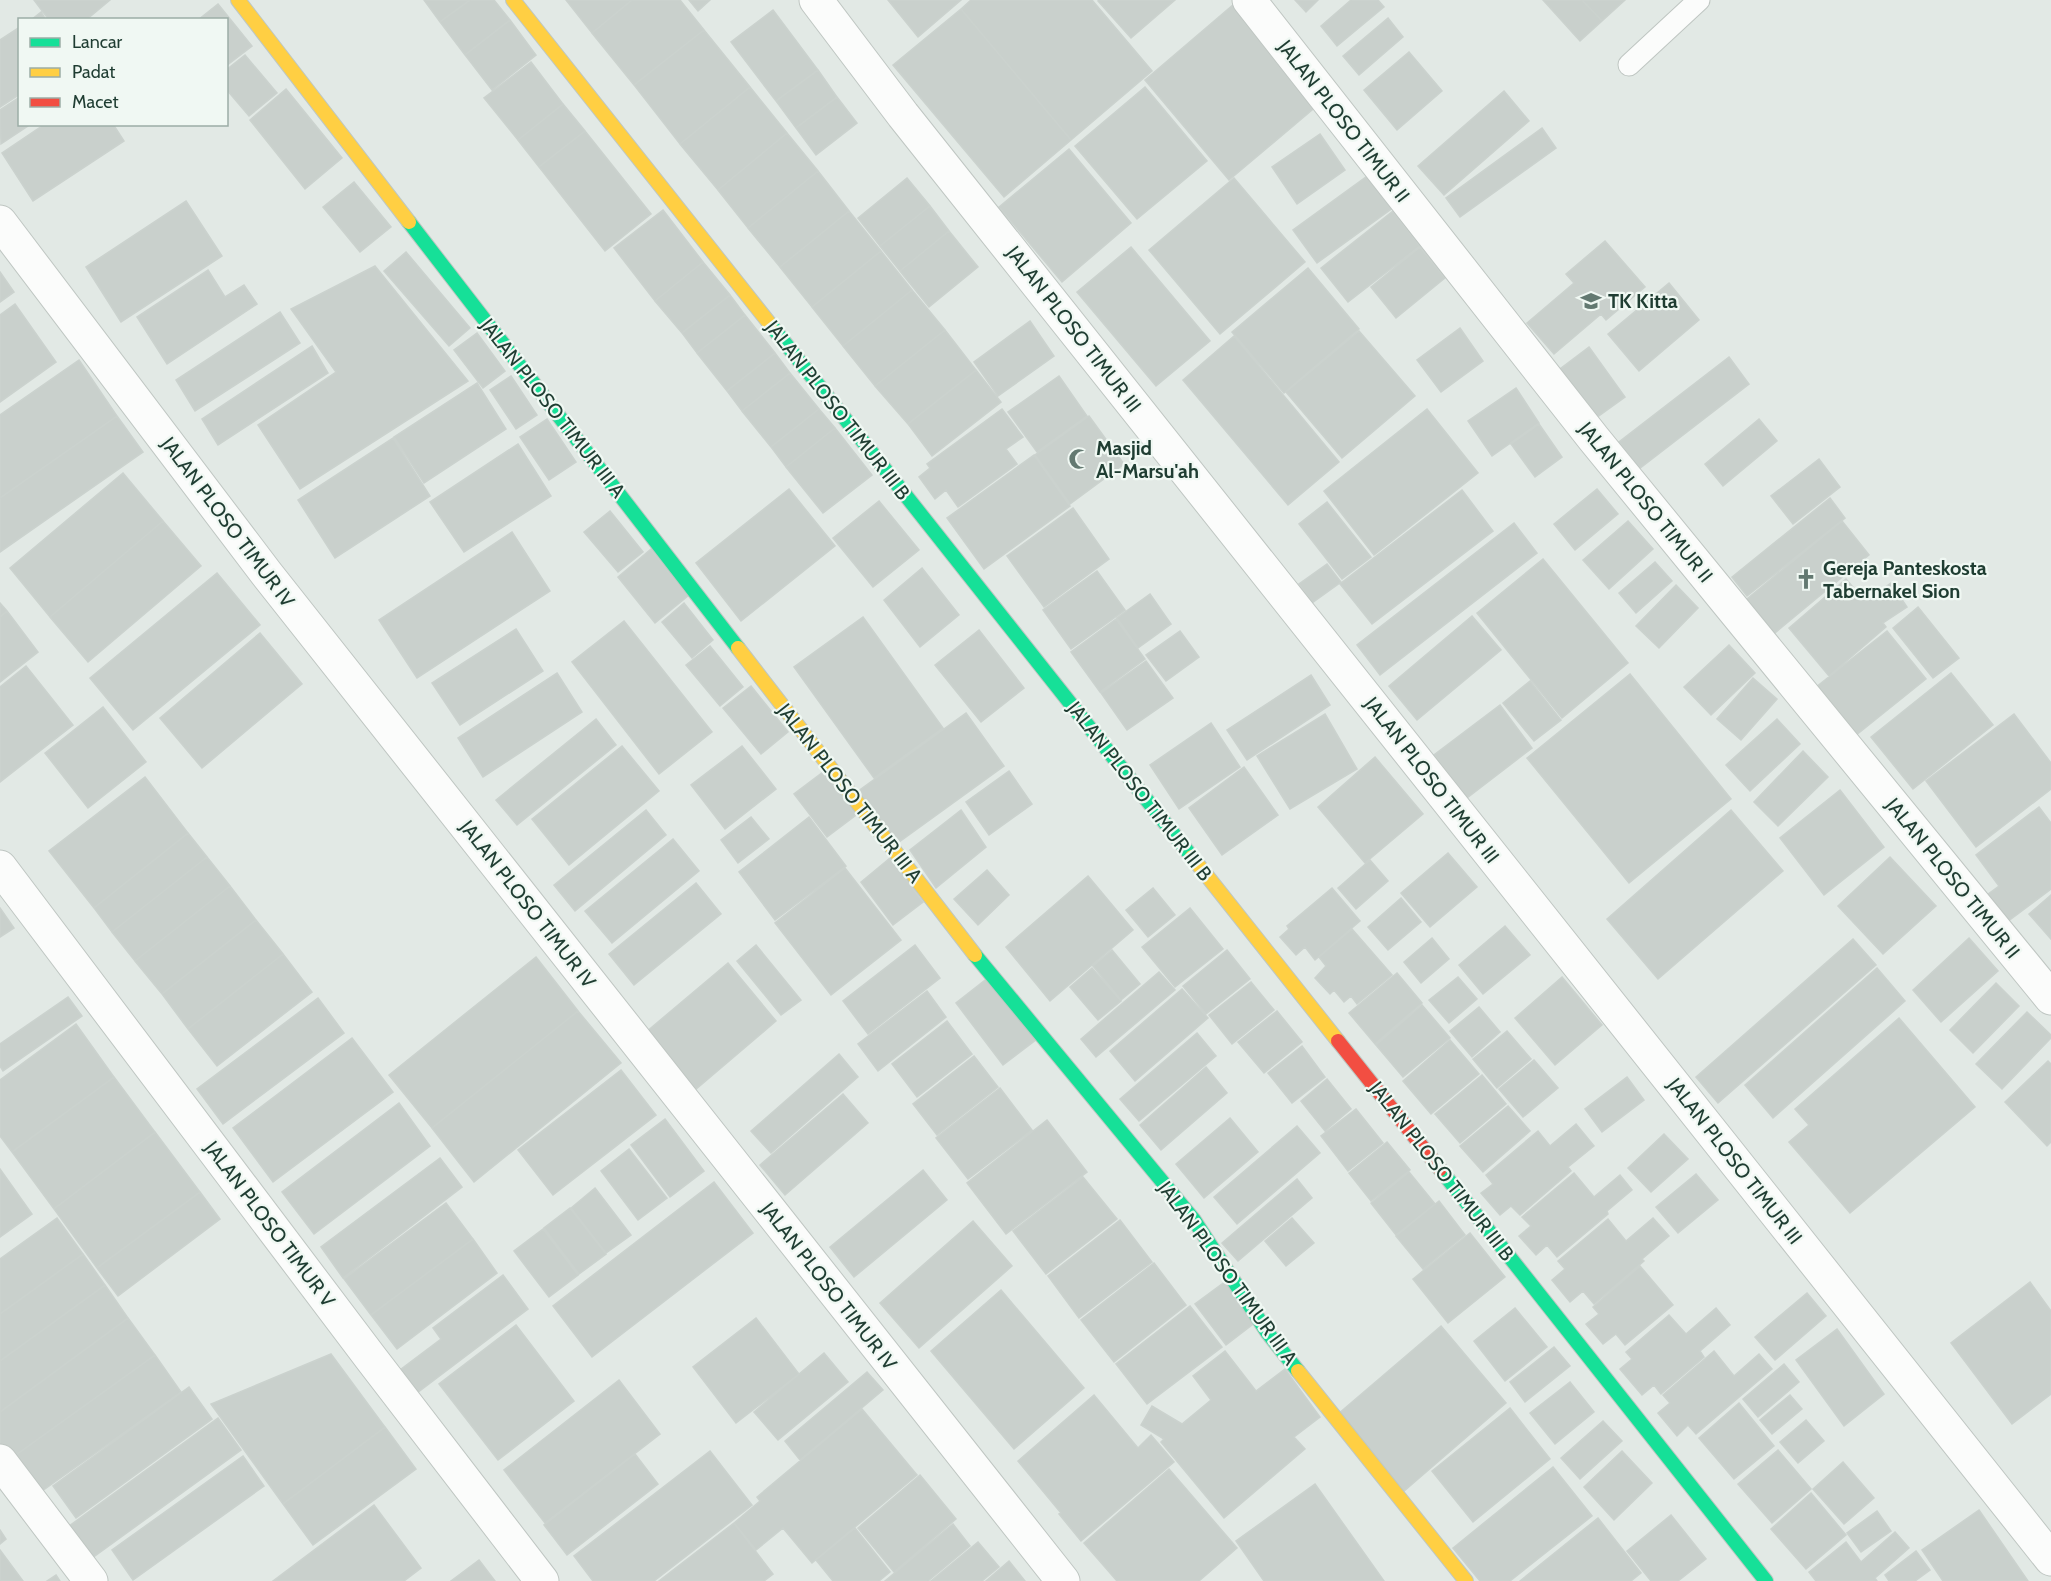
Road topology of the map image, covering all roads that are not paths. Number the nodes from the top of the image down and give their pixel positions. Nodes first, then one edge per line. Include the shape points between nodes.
1 (238, 0) edge
2 (513, 0) edge
3 (816, 0) edge
4 (1249, 0) edge
5 (1699, 0) edge
6 (1629, 65) dead end
7 (0, 222) edge
8 (0, 867) edge
9 (2051, 998) edge
10 (0, 1461) edge
11 (2051, 1559) edge
12 (91, 1581) edge
13 (542, 1581) edge
14 (1063, 1581) edge
15 (1466, 1581) edge
16 (1766, 1581) edge

1 - 15 street, JALAN PLOSO TIMUR III A via 961,937 1194,1220 1267,1332
2 - 16 street, JALAN PLOSO TIMUR III B
3 - 11 street, JALAN PLOSO TIMUR III via 918,134
4 - 9 street, JALAN PLOSO TIMUR II via 1594,439
5 - 6 lane
7 - 14 street, JALAN PLOSO TIMUR IV via 266,573
8 - 13 street, JALAN PLOSO TIMUR V
10 - 12 street

